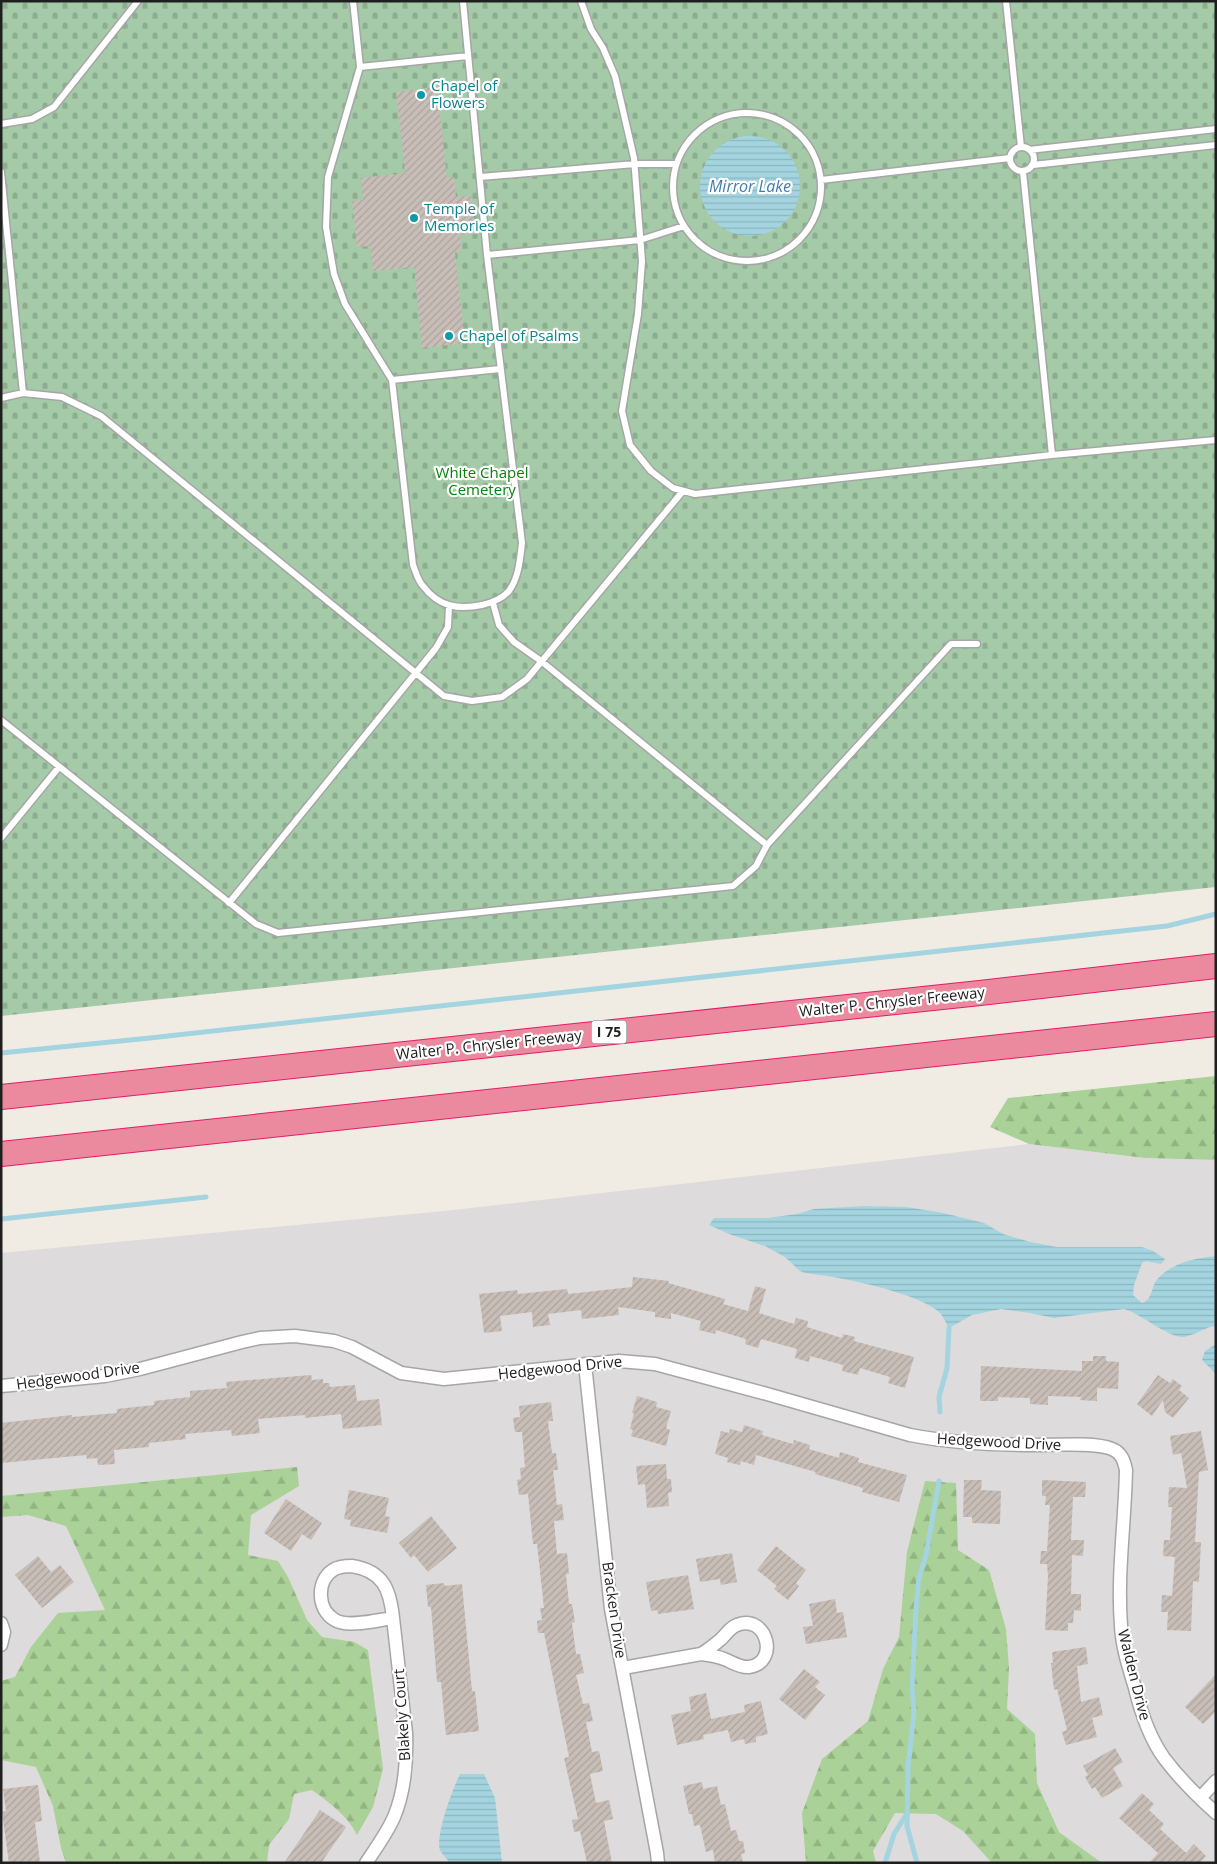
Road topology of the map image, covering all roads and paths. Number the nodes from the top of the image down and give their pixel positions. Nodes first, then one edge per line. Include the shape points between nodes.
1 (138, 1) edge
2 (353, 1) edge
3 (463, 1) edge
4 (581, 1) edge
5 (1006, 1) edge
6 (468, 56) junction
7 (360, 67) junction
8 (1, 124) edge
9 (1216, 129) edge
10 (1216, 145) edge
11 (1021, 147) junction
12 (1029, 150) junction
13 (1010, 158) junction
14 (634, 164) junction
15 (675, 164) junction
16 (1033, 165) junction
17 (1, 172) edge
18 (1023, 172) junction
19 (480, 177) junction
20 (821, 180) junction
21 (684, 226) junction
22 (640, 240) junction
23 (487, 255) junction
24 (500, 369) junction
25 (392, 380) junction
26 (23, 393) junction
27 (1, 398) edge
28 (1216, 440) edge
29 (1052, 455) junction
30 (683, 491) junction
31 (493, 603) junction
32 (449, 606) junction
33 (977, 644) dead end
34 (541, 661) junction
35 (416, 674) junction
36 (1, 720) edge
37 (59, 768) junction
38 (1, 838) edge
39 (767, 845) junction
40 (229, 903) junction
41 (1216, 966) edge
42 (1216, 1024) edge
43 (1, 1097) edge
44 (1, 1154) edge
45 (585, 1364) junction
46 (1, 1386) edge
47 (1120, 1453) joint
48 (393, 1618) junction
49 (1, 1623) edge
50 (1, 1645) edge
51 (701, 1654) junction
52 (623, 1668) junction
53 (1216, 1781) edge
54 (1200, 1798) junction
55 (1216, 1813) edge
56 (659, 1860) edge
57 (366, 1863) edge

1 - 8 lane via 54,107 32,119
2 - 7 lane
3 - 6 lane
4 - 14 lane via 615,76
5 - 11 lane
6 - 7 lane
6 - 19 lane
7 - 25 lane via 328,177 326,227 334,274 345,304
9 - 12 lane
10 - 16 lane
11 - 12 lane
11 - 13 lane via 1014,150
12 - 16 lane via 1034,157
13 - 18 lane via 1012,166
13 - 20 lane
14 - 15 lane
14 - 19 lane
14 - 22 lane
15 - 20 lane via 689,140 704,126 722,117 758,113 773,117 800,136 811,149
15 - 21 lane via 673,197
16 - 18 lane
17 - 26 lane
18 - 29 lane
19 - 23 lane
20 - 21 lane via 818,207 811,225 787,250 767,259 735,260 719,256 701,246
21 - 22 lane
22 - 23 lane
22 - 30 lane via 642,261 638,314 622,410 630,444 651,470 673,488
23 - 24 lane
24 - 25 lane
24 - 31 lane via 522,543 519,567 508,591
25 - 32 lane via 413,566 423,586
26 - 27 lane
26 - 35 lane via 62,396 101,416
28 - 29 lane
29 - 30 lane via 694,494
30 - 34 lane
31 - 32 lane
31 - 34 lane via 499,625 514,642
32 - 35 lane via 448,627
33 - 39 lane via 951,644
34 - 35 lane via 528,679 502,697 472,701 444,696
34 - 39 lane
35 - 40 lane
36 - 37 lane
37 - 38 lane
37 - 40 lane
39 - 40 lane via 756,866 733,886 278,934 256,924
41 - 43 highway, Walter P. Chrysler Freeway / I 75
42 - 44 highway
45 - 46 street, Hedgewood Drive via 444,1379 401,1373 334,1341 279,1336 105,1376
45 - 47 street, Hedgewood Drive via 619,1361 655,1364 932,1439 989,1445 1092,1446
45 - 52 street, Bracken Drive via 611,1609
47 - 54 street, Walden Drive via 1126,1470 1120,1605 1124,1647 1137,1698 1153,1740
48 - 48 street, Blakely Court via 387,1588 372,1573 362,1568 342,1567 326,1576 320,1595 322,1605 335,1620 352,1623
48 - 57 street, Blakely Court via 406,1743 404,1783 394,1816
49 - 50 street via 4,1632
51 - 51 street via 724,1658 742,1666 755,1666 765,1656 766,1638 759,1627 741,1624 734,1626
51 - 52 street
52 - 56 street, Bracken Drive
53 - 54 street
54 - 55 street, Walden Drive

